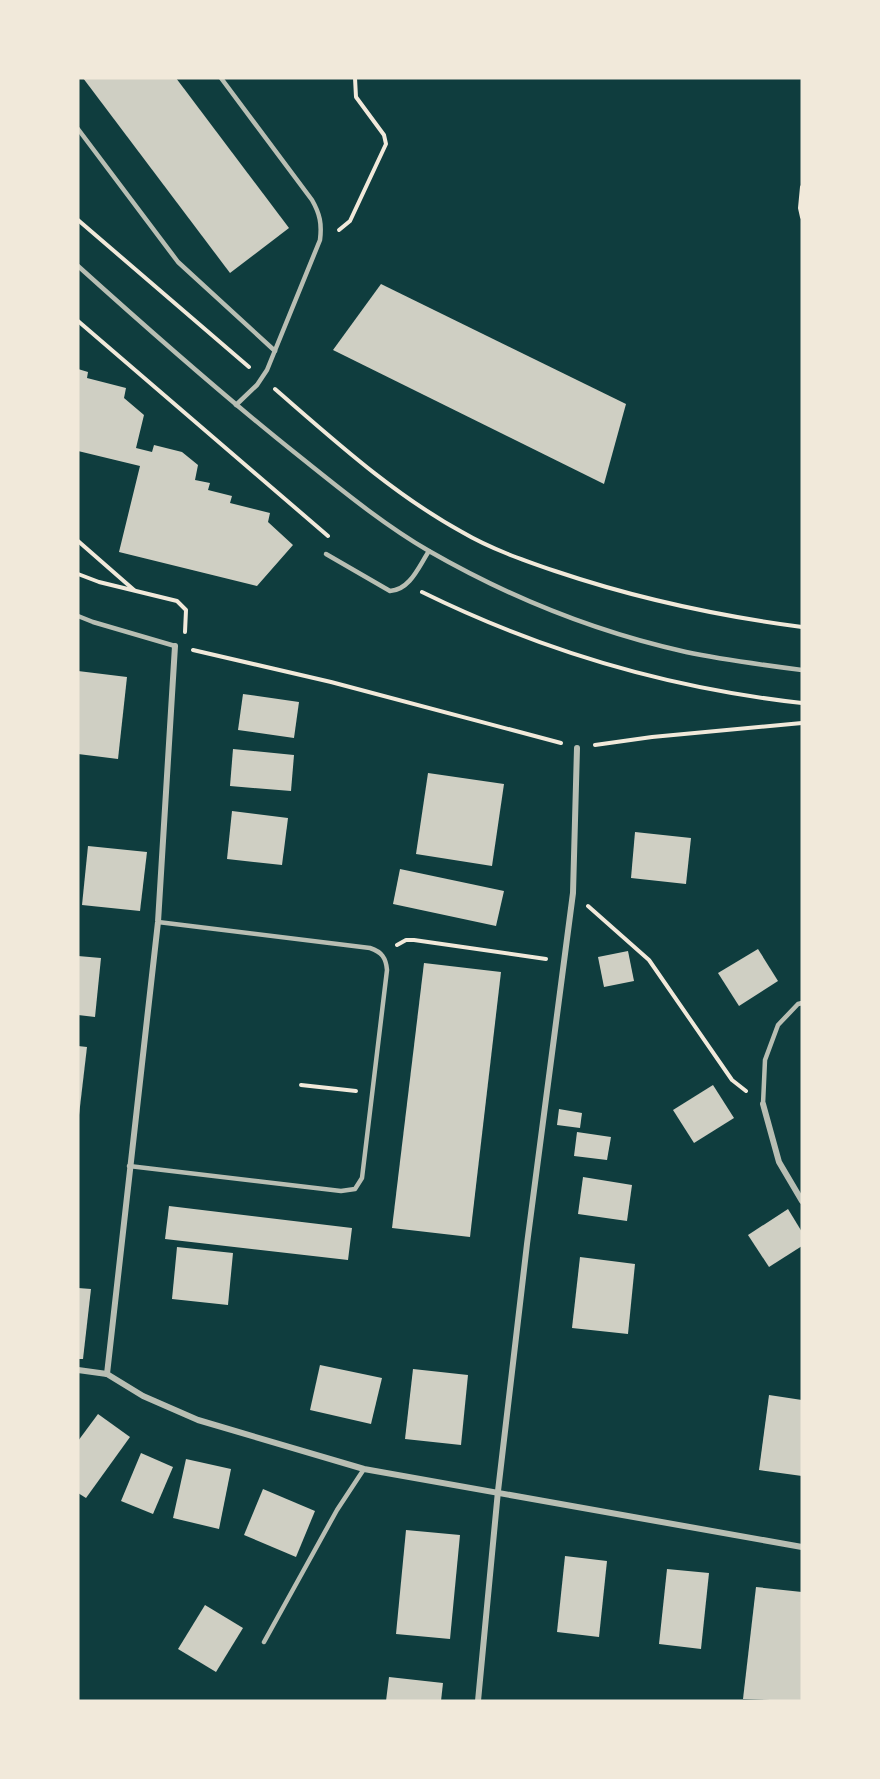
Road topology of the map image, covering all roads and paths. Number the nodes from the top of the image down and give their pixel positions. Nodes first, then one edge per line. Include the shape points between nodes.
1 (221, 78) edge
2 (355, 78) edge
3 (78, 129) edge
4 (802, 187) edge
5 (802, 217) edge
6 (78, 220) edge
7 (320, 240) junction
8 (78, 266) edge
9 (275, 351) junction
10 (263, 378) junction
11 (236, 405) junction
12 (78, 541) edge
13 (429, 551) junction
14 (326, 554) dead end
15 (78, 574) edge
16 (135, 591) junction
17 (78, 616) edge
18 (802, 627) edge
19 (175, 646) junction
20 (183, 648) junction
21 (802, 670) edge
22 (802, 723) edge
23 (578, 748) junction
24 (573, 893) junction
25 (158, 922) junction
26 (383, 954) junction
27 (564, 962) junction
28 (802, 1003) edge
29 (301, 1085) dead end
30 (372, 1093) junction
31 (763, 1104) junction
32 (129, 1166) junction
33 (802, 1201) edge
34 (78, 1370) edge
35 (107, 1374) junction
36 (364, 1469) junction
37 (498, 1491) junction
38 (802, 1547) edge
39 (264, 1642) dead end
40 (478, 1701) edge

1 - 7 lane via 319,211
2 - 7 path via 356,97 384,135 386,144 350,221
3 - 9 lane via 178,262
4 - 5 path
6 - 10 path
7 - 9 lane
8 - 11 lane
9 - 10 lane
10 - 11 lane
10 - 18 path via 378,477 486,544 592,583 669,604
11 - 13 lane via 344,492
12 - 16 path
13 - 14 lane via 407,585 390,591
13 - 21 lane via 510,592 621,634 685,652
15 - 16 path
16 - 20 path via 182,604 186,615
17 - 19 lane
19 - 20 path
19 - 25 street
20 - 23 path via 331,682
22 - 23 path
23 - 24 street
24 - 27 street
24 - 31 path via 649,960 732,1080
25 - 26 lane via 370,948
25 - 32 street
26 - 27 path via 398,943 414,940
26 - 30 lane via 387,970
27 - 37 street
28 - 31 lane via 778,1025 765,1060
29 - 30 path
30 - 32 lane via 362,1178 355,1190 349,1192
31 - 33 street via 779,1162
32 - 35 street
34 - 35 street
35 - 36 street via 143,1396 198,1420
36 - 37 street
36 - 39 lane
37 - 38 street
37 - 40 street

